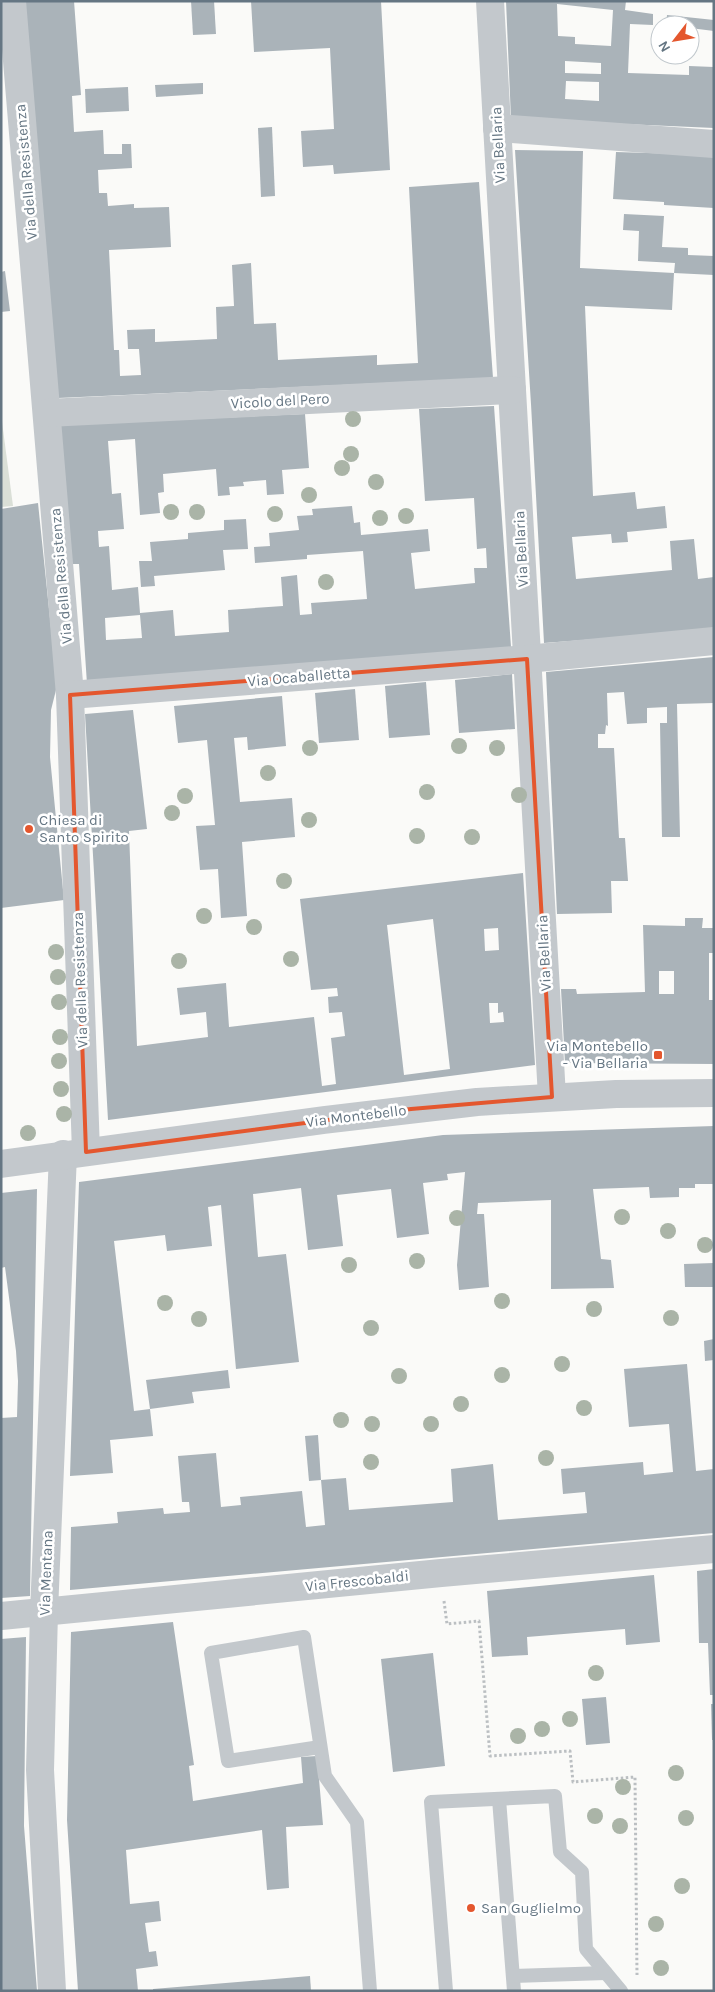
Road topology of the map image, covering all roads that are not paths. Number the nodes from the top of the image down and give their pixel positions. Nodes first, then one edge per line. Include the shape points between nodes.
1 (12, 1) edge
2 (490, 1) edge
3 (498, 128) junction
4 (714, 144) edge
5 (13, 160) edge
6 (512, 390) junction
7 (47, 413) junction
8 (714, 641) edge
9 (527, 659) junction
10 (70, 695) junction
11 (714, 1093) edge
12 (552, 1097) junction
13 (74, 1153) junction
14 (1, 1164) edge
15 (714, 1550) edge
16 (44, 1612) junction
17 (1, 1616) edge
18 (320, 1747) junction
19 (500, 1799) junction
20 (606, 1973) junction
21 (513, 1976) junction
22 (52, 1991) edge
23 (370, 1991) edge
24 (446, 1991) edge
25 (514, 1991) edge
26 (621, 1991) edge

1 - 5 street, Via della Resistenza
2 - 3 street, Via Bellaria
3 - 4 street
3 - 6 street, Via Bellaria
5 - 7 street, Via della Resistenza
6 - 7 street, Vicolo del Pero
6 - 9 street, Via Bellaria
7 - 10 street, Via della Resistenza
8 - 9 street, Via Ocaballetta
9 - 10 street, Via Ocaballetta
9 - 12 street, Via Bellaria
10 - 13 street, Via della Resistenza
11 - 12 street, Via Montebello
12 - 13 street, Via Montebello via 411,1109
13 - 14 street, Via Montebello
13 - 16 street, Via Mentana
15 - 16 street, Via Frescobaldi
16 - 17 street, Via Frescobaldi
16 - 22 street, Via Mentana via 40,1770
18 - 18 lane via 228,1761 211,1653 304,1637
18 - 23 lane via 325,1776 357,1822
19 - 20 lane via 556,1796 560,1852 582,1872 586,1949
19 - 21 lane
19 - 24 lane via 430,1802
20 - 21 lane
20 - 26 lane
21 - 25 lane

